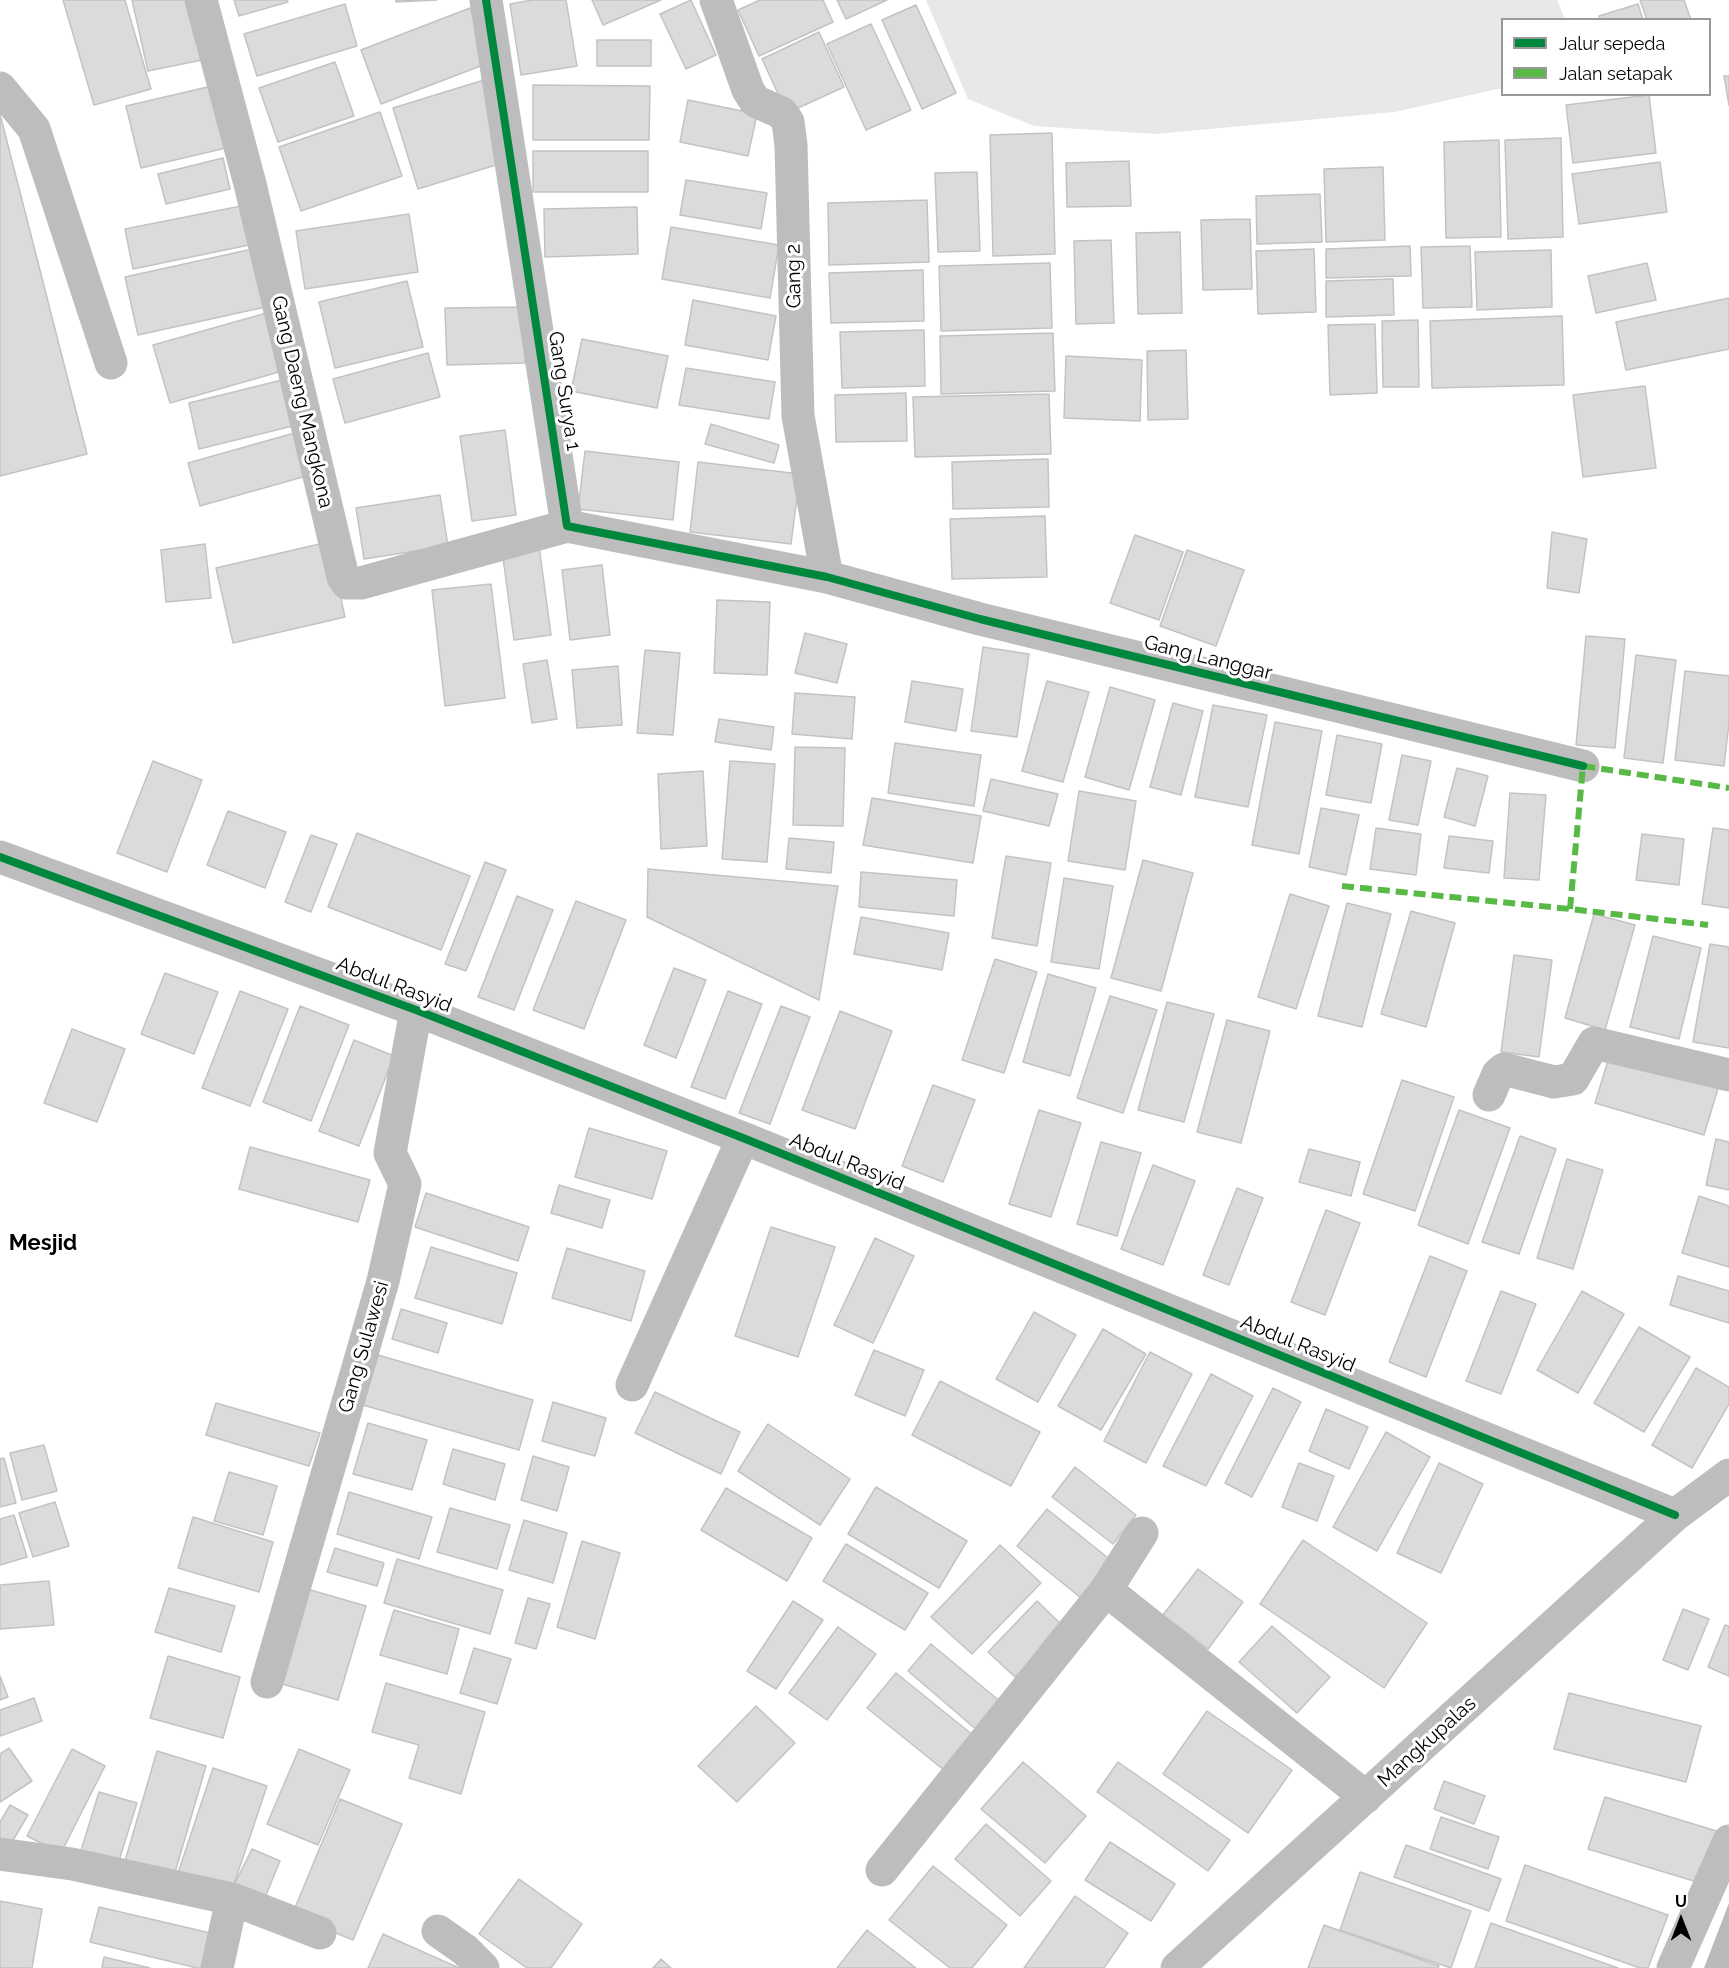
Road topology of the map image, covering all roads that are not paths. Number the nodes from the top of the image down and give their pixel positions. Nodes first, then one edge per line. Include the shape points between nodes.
1 (201, 0) edge
2 (486, 0) edge
3 (716, 0) edge
4 (0, 88) edge
5 (111, 363) dead end
6 (567, 525) junction
7 (827, 577) junction
8 (1583, 766) dead end
9 (0, 857) edge
10 (416, 1010) junction
11 (1729, 1075) edge
12 (1489, 1095) dead end
13 (743, 1138) junction
14 (632, 1385) dead end
15 (1729, 1475) edge
16 (1675, 1515) junction
17 (1142, 1533) dead end
18 (1106, 1590) junction
19 (267, 1682) dead end
20 (1366, 1797) junction
21 (1729, 1841) edge
22 (0, 1854) edge
23 (882, 1870) dead end
24 (232, 1899) junction
25 (438, 1931) dead end
26 (320, 1933) dead end
27 (217, 1968) edge
28 (483, 1968) edge
29 (1177, 1968) edge
30 (1673, 1968) edge

1 - 6 street, Gang Daeng Mangkona via 347,583 361,583
2 - 6 street, Gang Surya 1
3 - 7 street, Gang 2 via 748,90 755,101 782,113 788,122 798,416
4 - 5 street via 34,129
6 - 7 street
7 - 8 street, Gang Langgar via 980,619
9 - 10 street, Abdul Rasyid
10 - 13 street, Abdul Rasyid
10 - 19 street, Gang Sulawesi via 390,1153 405,1184 383,1281
11 - 12 street via 1594,1043 1573,1079 1554,1082 1503,1069
13 - 14 street
13 - 16 street, Abdul Rasyid
15 - 16 street, Mangkupalas
16 - 20 street, Mangkupalas
17 - 18 street
18 - 20 street
18 - 23 street
20 - 29 street, Mangkupalas
21 - 30 street
22 - 24 street via 72,1864
24 - 26 street
24 - 27 street
25 - 28 street

